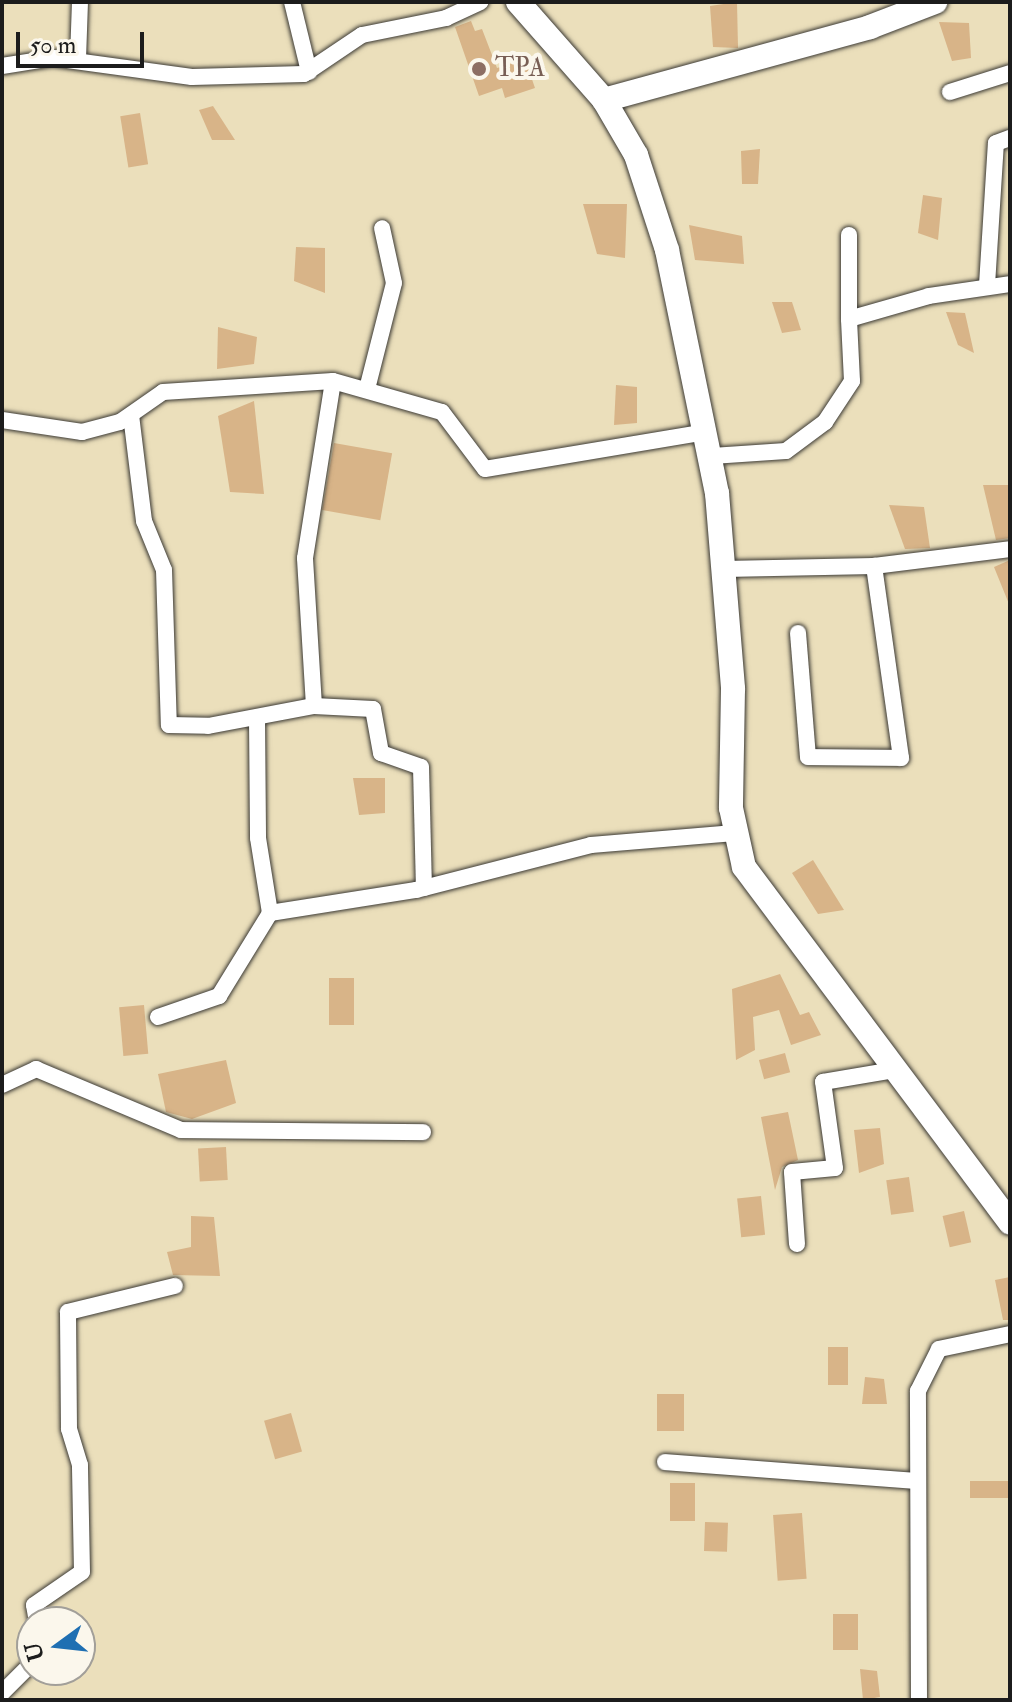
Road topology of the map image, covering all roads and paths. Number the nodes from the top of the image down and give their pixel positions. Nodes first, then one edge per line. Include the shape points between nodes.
1 (80, 2) edge
2 (292, 2) edge
3 (480, 2) edge
4 (518, 2) edge
5 (935, 2) edge
6 (78, 59) junction
7 (2, 66) edge
8 (309, 72) junction
9 (1010, 73) edge
10 (950, 92) dead end
11 (604, 100) junction
12 (1010, 138) edge
13 (382, 228) dead end
14 (849, 235) dead end
15 (1010, 284) edge
16 (987, 285) junction
17 (849, 319) junction
18 (333, 381) junction
19 (367, 389) junction
20 (131, 415) junction
21 (2, 420) edge
22 (709, 444) junction
23 (1010, 549) edge
24 (874, 566) junction
25 (724, 569) junction
26 (798, 633) dead end
27 (314, 706) junction
28 (257, 719) junction
29 (734, 833) junction
30 (424, 888) junction
31 (270, 913) junction
32 (158, 1017) dead end
33 (894, 1070) junction
34 (2, 1085) edge
35 (423, 1132) dead end
36 (1010, 1222) edge
37 (797, 1244) dead end
38 (175, 1286) dead end
39 (1010, 1334) edge
40 (665, 1462) dead end
41 (915, 1481) junction
42 (34, 1606) edge
43 (919, 1700) edge

1 - 6 street
2 - 8 street
3 - 8 street via 446,18 362,35
4 - 11 street
5 - 11 street via 870,27
6 - 7 street
6 - 8 street via 192,77
9 - 10 street
11 - 22 street via 652,197
12 - 16 street via 996,143
13 - 19 street via 394,283
14 - 17 street
15 - 16 street
16 - 17 street
17 - 22 street via 852,381 808,439 772,454
18 - 19 street
18 - 20 street via 163,392
18 - 27 street via 305,558
19 - 22 street via 442,412 485,469
20 - 21 street via 97,430 63,433
20 - 28 street via 144,521 164,570 167,723 191,728
22 - 25 street
23 - 24 street
24 - 25 street
24 - 26 street via 901,758 808,757
25 - 29 street
27 - 28 street
27 - 30 street via 373,709 381,753 421,767
28 - 31 street via 258,838
29 - 30 street via 591,845
29 - 33 street via 752,879
30 - 31 street
31 - 32 street via 217,998
33 - 36 street
33 - 37 street via 823,1082 835,1168 792,1172
34 - 35 street via 36,1069 181,1130
38 - 42 street via 68,1312 69,1433 80,1465 82,1572
39 - 41 street via 959,1340 927,1363 918,1391
40 - 41 street
41 - 43 street

